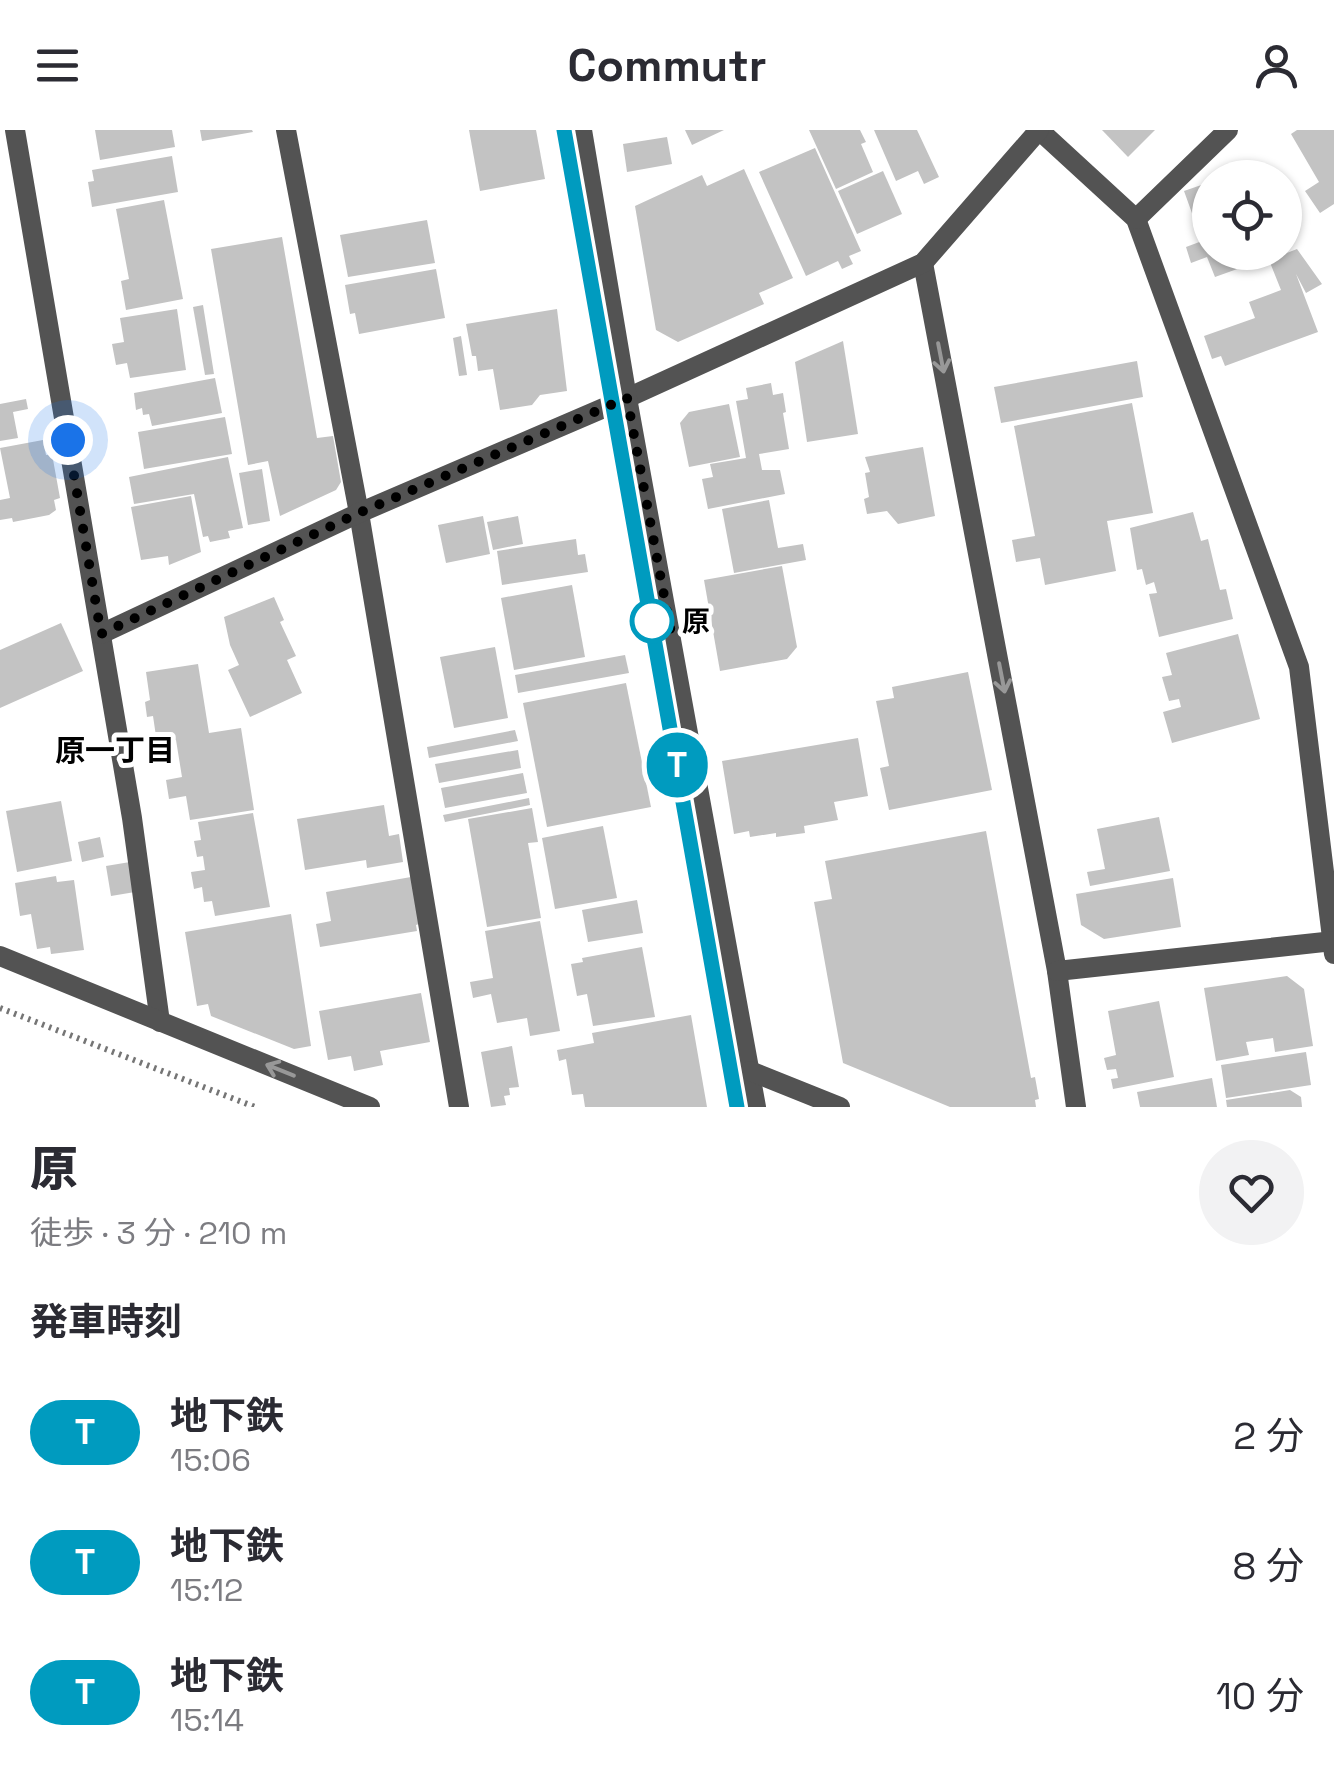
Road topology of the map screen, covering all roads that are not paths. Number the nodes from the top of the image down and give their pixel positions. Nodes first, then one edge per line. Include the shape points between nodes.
1 (15, 130) edge
2 (286, 130) edge
3 (582, 130) edge
4 (1039, 130) edge
5 (1228, 130) edge
6 (1136, 219) junction
7 (923, 263) junction
8 (627, 398) junction
9 (359, 513) junction
10 (101, 634) junction
11 (1333, 945) edge
12 (0, 956) edge
13 (1057, 970) junction
14 (160, 1022) junction
15 (750, 1071) junction
16 (370, 1107) edge
17 (459, 1107) edge
18 (756, 1107) edge
19 (840, 1107) edge
20 (1076, 1107) edge

1 - 10 street
2 - 9 street
3 - 8 street
4 - 6 street
4 - 7 street
5 - 6 street
6 - 11 street via 1298,667
7 - 8 street
7 -> 13 street
8 - 9 street
8 - 15 street
9 - 10 street
9 - 17 street
10 - 14 street
11 - 13 street
12 - 14 street
13 - 20 street
16 -> 14 street
15 - 18 street
15 - 19 street

